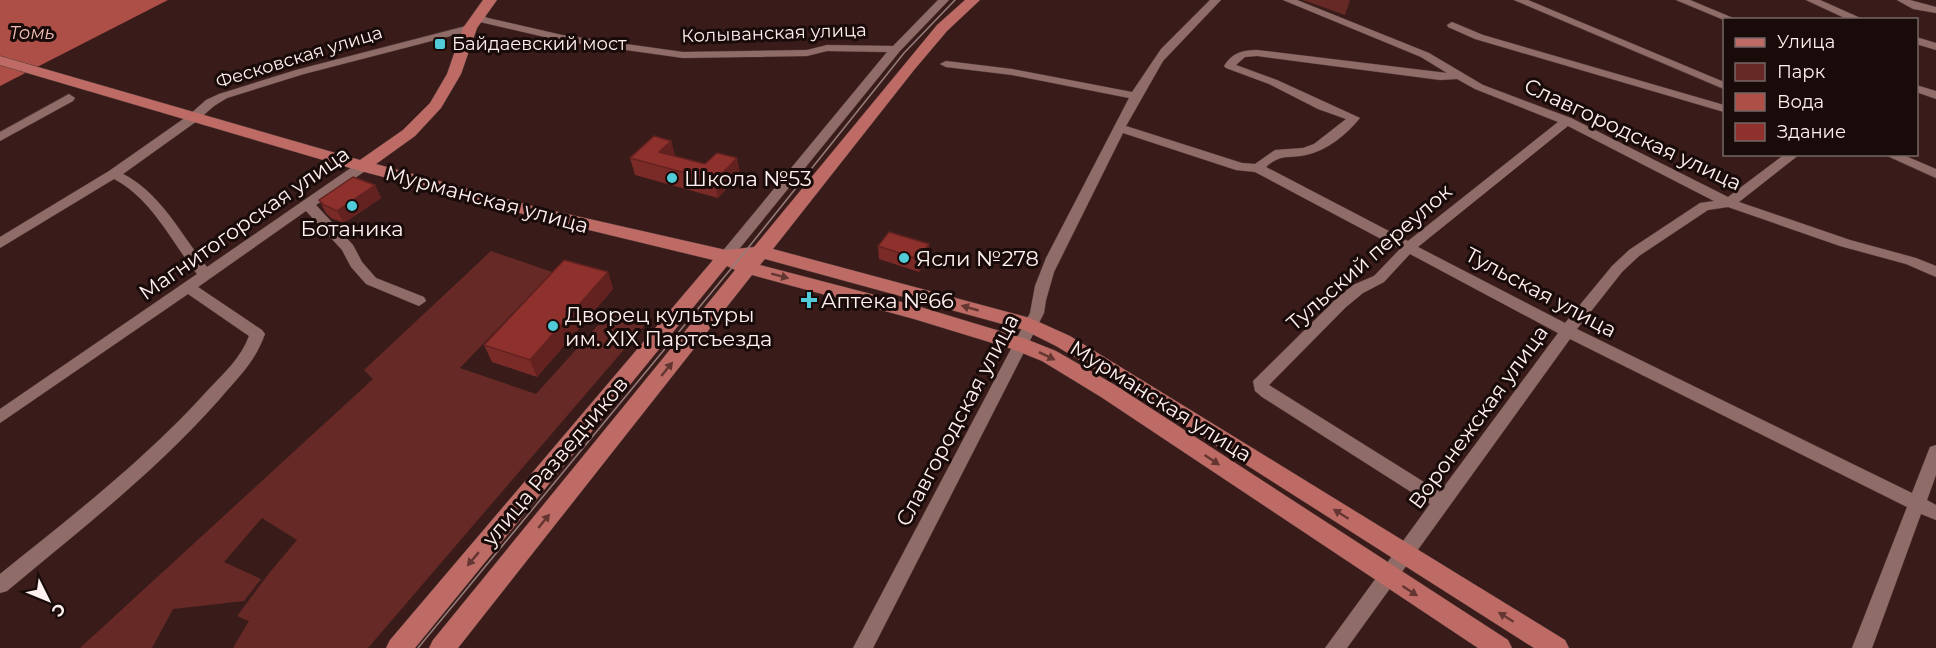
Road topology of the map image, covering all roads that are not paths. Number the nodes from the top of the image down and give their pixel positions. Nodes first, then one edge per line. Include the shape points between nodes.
1 (489, 0) edge
2 (944, 0) edge
3 (973, 0) edge
4 (1216, 0) edge
5 (1288, 0) edge
6 (1519, 0) edge
7 (1681, 0) edge
8 (1811, 0) edge
9 (1902, 0) edge
10 (1936, 10) edge
11 (1728, 18) edge
12 (1855, 18) edge
13 (473, 22) junction
14 (1452, 25) dead end
15 (1918, 40) edge
16 (1936, 48) edge
17 (896, 49) junction
18 (0, 60) edge
19 (946, 64) dead end
20 (1459, 75) junction
21 (1723, 85) edge
22 (1918, 88) edge
23 (1936, 95) edge
24 (1136, 96) junction
25 (69, 98) dead end
26 (1723, 108) edge
27 (193, 118) junction
28 (1567, 121) junction
29 (1119, 128) junction
30 (0, 137) edge
31 (1791, 156) edge
32 (1894, 156) edge
33 (363, 166) junction
34 (1258, 168) junction
35 (114, 174) junction
36 (1936, 174) edge
37 (1729, 202) junction
38 (308, 205) junction
39 (0, 243) edge
40 (1409, 247) junction
41 (726, 256) junction
42 (755, 260) junction
43 (1936, 272) edge
44 (207, 276) junction
45 (189, 288) junction
46 (419, 301) dead end
47 (1567, 331) junction
48 (1025, 334) junction
49 (0, 417) edge
50 (1936, 452) edge
51 (1442, 502) junction
52 (1917, 504) junction
53 (1936, 513) edge
54 (1404, 554) junction
55 (1387, 576) junction
56 (0, 585) edge
57 (399, 648) edge
58 (442, 648) edge
59 (863, 648) edge
60 (1335, 648) edge
61 (1499, 648) edge
62 (1556, 648) edge
63 (1862, 648) edge

1 - 13 main road
2 - 17 street, улица Разведчиков
3 - 42 main road, улица Разведчиков via 925,48
4 - 24 street, Славгородская улица via 1174,41
5 - 20 street, Славгородская улица via 1425,55
6 - 21 street via 1548,7
7 - 11 street
8 - 12 street
9 - 10 street via 1917,8
13 - 17 street, Колыванская улица via 483,20 533,33 683,56 807,53 842,47
13 - 27 street, Фесковская улица via 238,91 210,103
13 - 33 main road, Магнитогорская улица via 454,74 436,105 409,133
14 - 26 street via 1479,37
15 - 16 street
17 - 41 street, улица Разведчиков
18 - 27 main road, Мурманская улица
19 - 24 street
20 - 28 street, Славгородская улица via 1488,91
20 - 34 street via 1440,77 1257,53 1235,57 1230,66 1235,69 1354,118 1317,148 1272,154
22 - 23 street
24 - 29 street, Славгородская улица
25 - 30 street
27 - 33 main road, Мурманская улица
27 - 35 street, Фесковская улица
28 - 37 street, Славгородская улица
28 - 40 street, Тульский переулок
29 - 34 street, Тульская улица via 1241,167
29 - 48 street, Славгородская улица via 1051,265 1037,300 1037,313
31 - 37 street, Воронежская улица
32 - 36 street
33 - 38 street, Магнитогорская улица
33 - 41 main road, Мурманская улица via 531,211
34 - 40 street, Тульская улица
35 - 39 street, Фесковская улица
35 - 44 street via 128,180 158,207
37 - 43 street, Славгородская улица
37 - 47 street, Воронежская улица via 1705,206 1634,253
38 - 44 street, Магнитогорская улица
38 - 46 street via 348,248 371,281
40 - 47 street, Тульская улица
40 - 51 street, Тульский переулок via 1379,279 1341,303 1261,381 1261,387
41 - 42 main road, Мурманская улица via 735,263
41 -> 57 main road, улица Разведчиков
42 - 48 main road, Мурманская улица via 917,313
58 -> 42 main road, улица Разведчиков
44 - 45 street, Магнитогорская улица
45 - 49 street, Магнитогорская улица
45 - 56 street via 258,333 250,354 192,419 121,486
47 - 51 street, Воронежская улица
47 - 52 street, Тульская улица
54 -> 48 main road, Мурманская улица via 1063,341
48 -> 55 main road, Мурманская улица via 1049,356
48 - 59 street, Славгородская улица
50 - 52 street
51 - 54 street, Воронежская улица
52 - 53 street, Тульская улица
52 - 63 street
54 - 55 street, Воронежская улица
62 -> 54 main road, Мурманская улица
55 - 60 street, Воронежская улица
55 -> 61 main road, Мурманская улица

